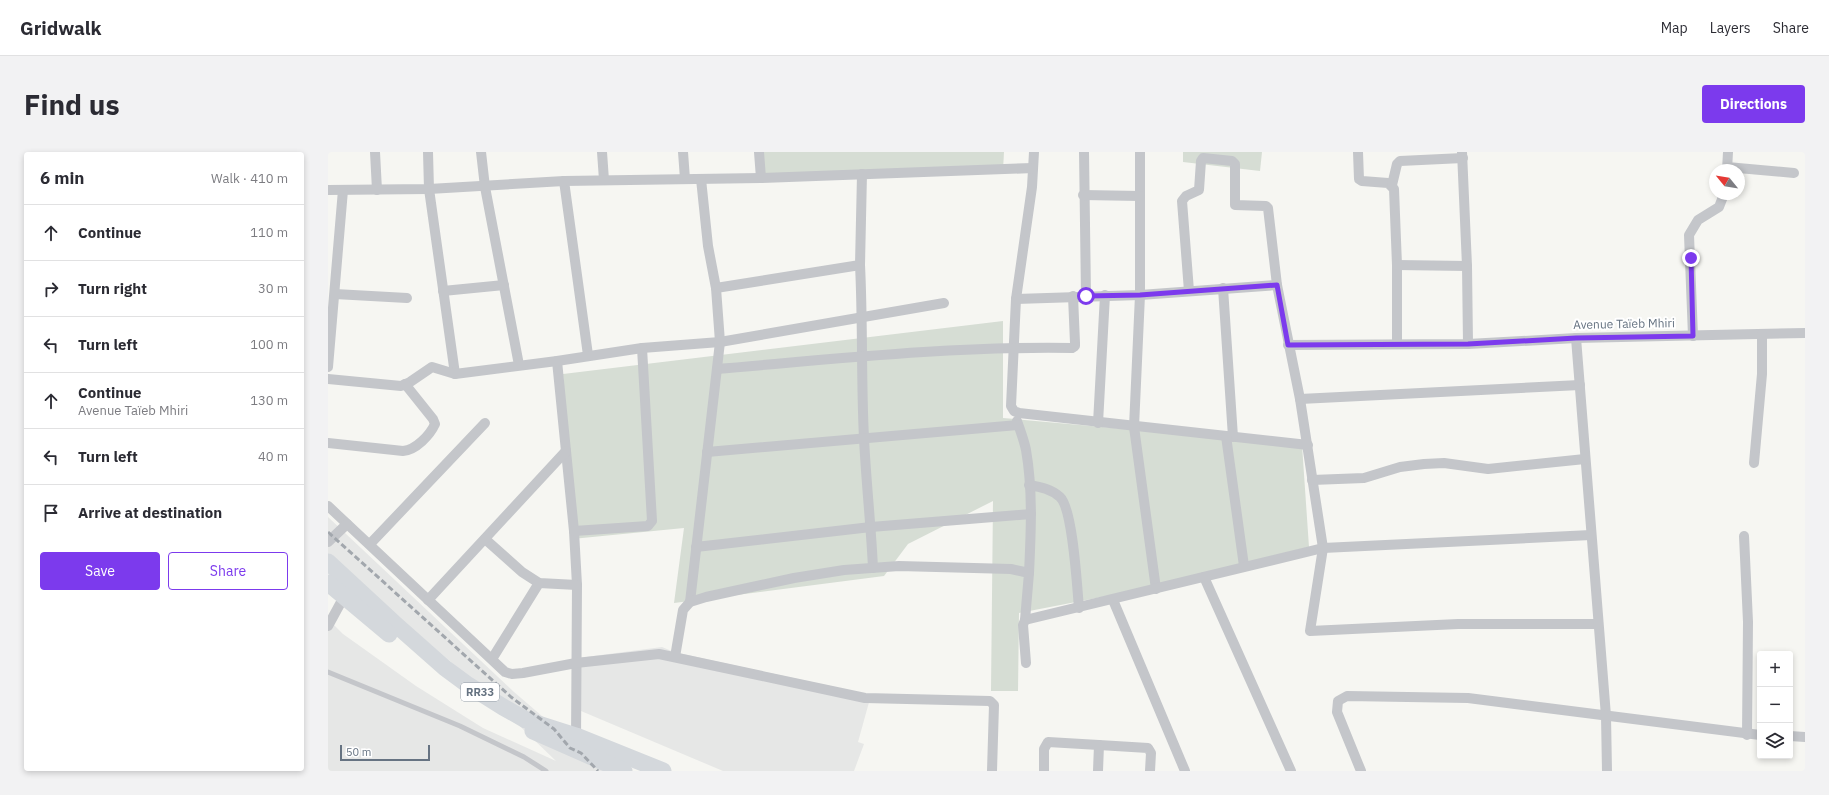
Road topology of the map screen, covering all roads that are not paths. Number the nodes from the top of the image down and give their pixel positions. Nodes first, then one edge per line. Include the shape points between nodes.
1 (375, 152) edge
2 (428, 152) edge
3 (481, 152) edge
4 (602, 152) edge
5 (683, 152) edge
6 (759, 152) edge
7 (1034, 152) edge
8 (1084, 152) edge
9 (1140, 152) edge
10 (1358, 152) edge
11 (1728, 152) edge
12 (1463, 155) edge
13 (1228, 156) edge
14 (1727, 164) edge
15 (1034, 168) junction
16 (1745, 170) edge
17 (1794, 173) dead end
18 (862, 174) junction
19 (760, 178) junction
20 (685, 179) junction
21 (701, 179) junction
22 (604, 180) junction
23 (564, 181) junction
24 (1392, 185) junction
25 (485, 187) junction
26 (429, 189) junction
27 (328, 190) edge
28 (343, 190) junction
29 (377, 190) junction
30 (1083, 195) junction
31 (1140, 196) junction
32 (1722, 200) edge
33 (860, 265) junction
34 (1397, 265) junction
35 (1467, 266) junction
36 (504, 285) junction
37 (1277, 285) junction
38 (716, 288) junction
39 (1222, 288) junction
40 (443, 291) junction
41 (1190, 291) junction
42 (335, 294) junction
43 (1105, 295) junction
44 (1140, 295) junction
45 (1073, 296) junction
46 (1086, 296) junction
47 (407, 298) dead end
48 (1016, 299) junction
49 (944, 303) dead end
50 (863, 317) junction
51 (1805, 333) edge
52 (1762, 334) junction
53 (1693, 336) junction
54 (1576, 338) junction
55 (720, 342) junction
56 (1397, 344) junction
57 (1468, 344) junction
58 (1288, 345) junction
59 (1013, 347) junction
60 (642, 348) junction
61 (588, 355) junction
62 (861, 356) junction
63 (557, 362) junction
64 (519, 365) junction
65 (328, 367) edge
66 (717, 369) junction
67 (455, 374) junction
68 (328, 379) edge
69 (405, 384) junction
70 (1580, 385) junction
71 (1300, 399) junction
72 (1014, 411) junction
73 (485, 423) dead end
74 (1098, 423) junction
75 (1018, 425) junction
76 (1134, 427) junction
77 (1230, 437) junction
78 (864, 439) junction
79 (328, 443) edge
80 (1308, 445) junction
81 (566, 451) junction
82 (707, 452) junction
83 (1585, 459) junction
84 (1754, 463) dead end
85 (1312, 480) junction
86 (1029, 485) junction
87 (328, 506) edge
88 (1031, 514) junction
89 (347, 524) junction
90 (872, 527) junction
91 (574, 531) junction
92 (1591, 535) junction
93 (1744, 536) dead end
94 (485, 539) junction
95 (328, 542) edge
96 (370, 544) junction
97 (696, 547) junction
98 (1323, 548) junction
99 (328, 562) edge
100 (1244, 566) junction
101 (873, 568) junction
102 (1029, 573) junction
103 (1204, 577) junction
104 (328, 583) edge
105 (539, 583) junction
106 (577, 585) junction
107 (1156, 589) junction
108 (348, 591) junction
109 (428, 600) junction
110 (1113, 600) junction
111 (690, 602) junction
112 (1079, 608) junction
113 (1025, 620) junction
114 (1598, 624) junction
115 (328, 626) edge
116 (675, 657) junction
117 (492, 659) junction
118 (576, 662) junction
119 (1026, 663) dead end
120 (328, 672) edge
121 (1606, 716) junction
122 (1747, 735) junction
123 (1757, 735) edge
124 (1793, 736) edge
125 (1805, 737) edge
126 (576, 743) junction
127 (1099, 745) junction
128 (546, 771) edge
129 (624, 771) edge
130 (663, 771) edge
131 (992, 771) edge
132 (1044, 771) edge
133 (1098, 771) edge
134 (1150, 771) edge
135 (1185, 771) edge
136 (1291, 771) edge
137 (1361, 771) edge
138 (1607, 771) edge

1 - 29 street
2 - 26 street
3 - 25 street
4 - 22 street
5 - 20 street
6 - 19 street
7 - 15 street
8 - 30 street
9 - 31 street
10 - 24 street via 1359,179
11 - 14 street
12 - 24 street via 1400,161
12 - 35 street
13 - 37 street via 1235,164 1235,205 1268,208
13 - 41 street via 1203,158 1199,190 1186,196 1182,201
15 - 18 street
15 - 48 street
16 - 17 street
18 - 19 street
18 - 33 street
19 - 21 street
20 - 21 street
20 - 22 street
21 - 38 street via 708,246
22 - 23 street
23 - 25 street
23 - 61 street
24 - 34 street
25 - 26 street
25 - 36 street
26 - 29 street
26 - 40 street
27 - 28 street
28 - 29 street
28 - 42 street
30 - 31 street
30 - 46 street
31 - 44 street
32 - 53 street via 1719,207 1698,220 1690,234
33 - 38 street
33 - 50 street
34 - 35 street
34 - 56 street
35 - 57 street
36 - 40 street
36 - 64 street
37 - 39 street
37 - 58 street
38 - 55 street
39 - 41 street
39 - 77 street
40 - 67 street
41 - 44 street
42 - 47 street
42 - 65 street
43 - 44 street
43 - 46 street
43 - 74 street
44 - 76 street
45 - 46 street
45 - 48 street
45 - 59 street via 1075,346
48 - 59 street
49 - 50 street
50 - 55 street
50 - 62 street
51 - 52 street, Avenue Taïeb Mhiri
52 - 53 street, Avenue Taïeb Mhiri
52 - 84 street via 1762,374
53 - 54 street, Avenue Taïeb Mhiri
54 - 57 street, Avenue Taïeb Mhiri
54 - 70 street
55 - 60 street
55 - 66 street
56 - 57 street, Avenue Taïeb Mhiri
56 - 58 street, Avenue Taïeb Mhiri
58 - 71 street
59 - 62 street
59 - 72 street via 1011,406
60 - 61 street
60 - 91 street via 652,521 648,526
61 - 63 street
62 - 66 street
62 - 78 street
63 - 64 street
63 - 81 street
64 - 67 street
66 - 82 street
67 - 69 street via 432,367
68 - 69 street via 400,386
69 - 79 street via 435,424 416,447 403,451
70 - 71 street
70 - 83 street
71 - 80 street
72 - 74 street
72 - 75 street
73 - 96 street
74 - 76 street
75 - 78 street
75 - 86 street via 1026,450
76 - 77 street
76 - 107 street
77 - 80 street
77 - 100 street
78 - 82 street
78 - 90 street
80 - 85 street
81 - 91 street
81 - 94 street
82 - 97 street
83 - 85 street via 1488,469 1444,463 1424,464 1400,467 1364,478
83 - 92 street
85 - 98 street
86 - 88 street
86 - 112 street via 1048,488 1061,498 1069,516
87 - 89 street
88 - 90 street
88 - 102 street
89 - 95 street
89 - 96 street
90 - 97 street
90 - 101 street
91 - 106 street
92 - 98 street
92 - 114 street
93 - 122 street via 1748,622
94 - 105 street via 522,572
94 - 109 street
96 - 109 street
97 - 111 street
98 - 100 street
98 - 114 street via 1310,631 1458,624
99 - 108 highway, RR33
100 - 103 street
101 - 102 street via 935,566 1011,569
101 - 111 street via 794,578
102 - 113 street
103 - 107 street
103 - 136 street
104 - 108 highway, RR33
105 - 106 street
105 - 117 street
106 - 118 street
107 - 110 street
108 - 115 street
108 - 126 highway, RR33 via 471,698 496,713
109 - 117 street
110 - 112 street
110 - 135 street
111 - 116 street via 683,610
112 - 113 street
113 - 119 street via 1023,625
114 - 121 street
116 - 118 street via 650,654
116 - 131 street via 865,698 990,701 994,705
117 - 118 street via 505,672 512,674
118 - 126 street
120 - 128 lane via 460,726 524,757
121 - 122 street
121 - 137 street via 1468,698 1347,696 1338,701 1337,712
121 - 138 street
122 - 123 street
124 - 125 street
126 - 129 highway, RR33
126 - 130 highway, RR33
127 - 132 street via 1048,742 1044,749
127 - 133 street
127 - 134 street via 1148,748 1151,753

